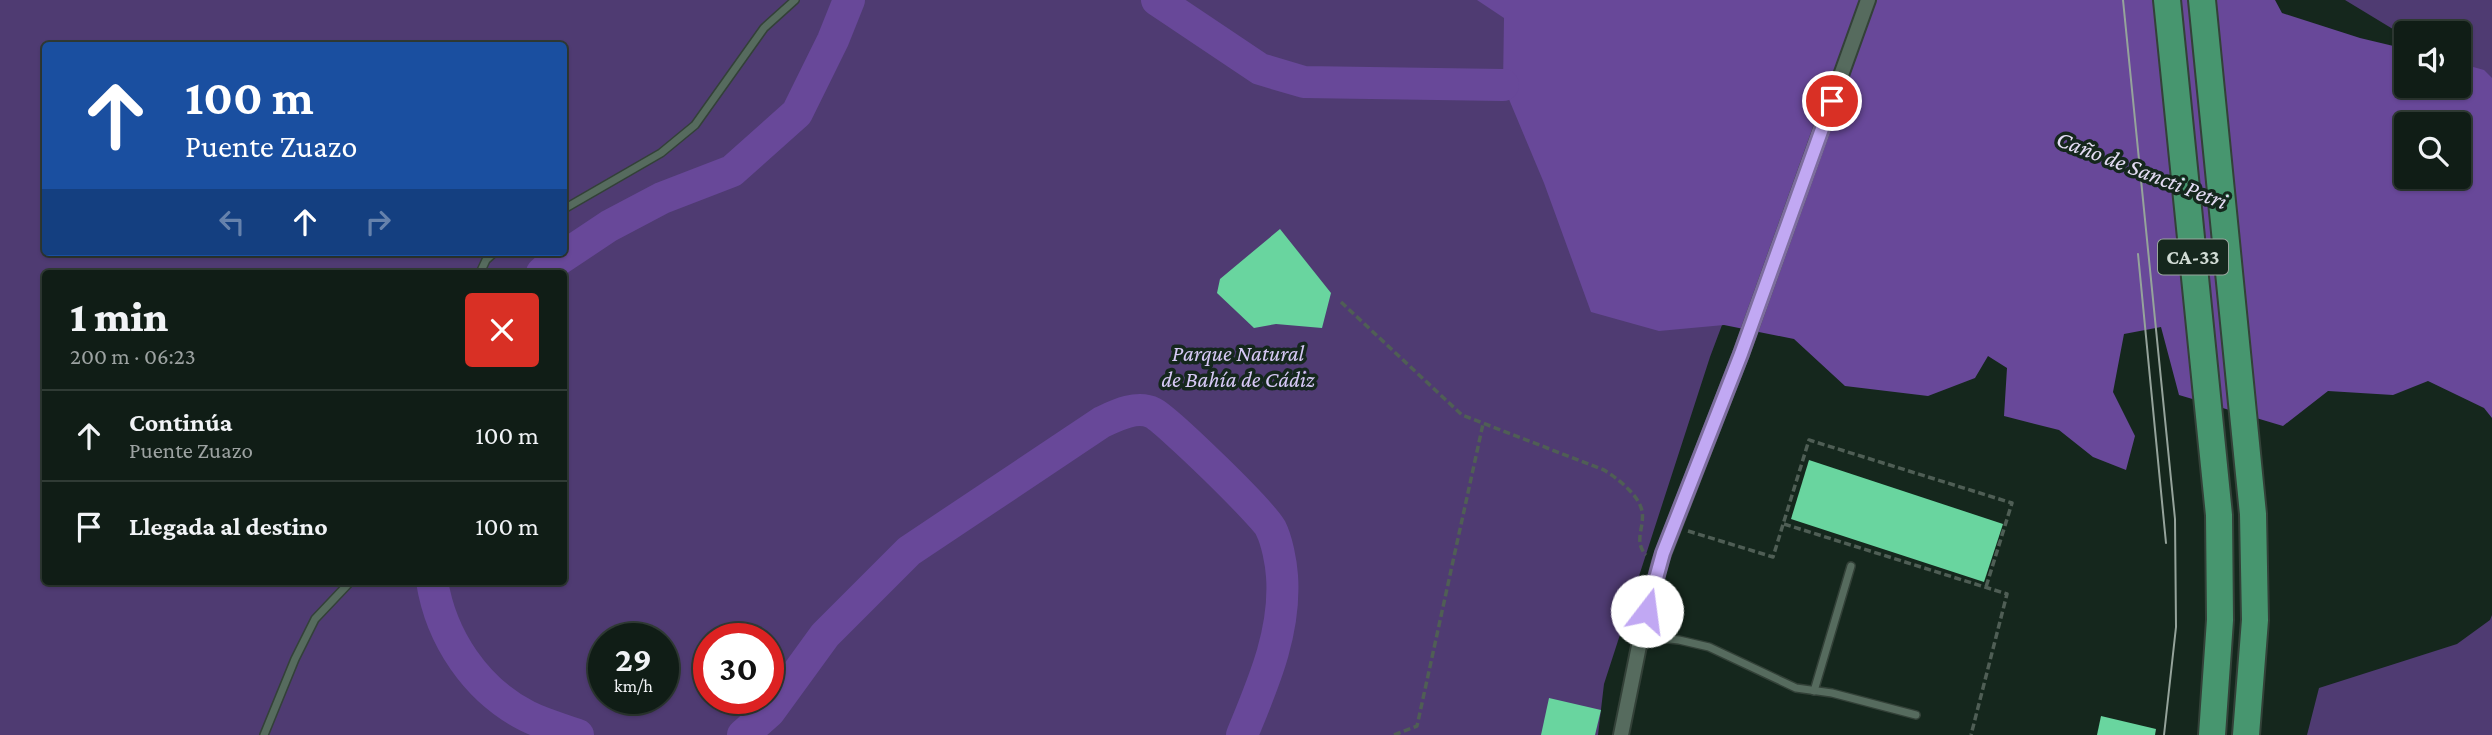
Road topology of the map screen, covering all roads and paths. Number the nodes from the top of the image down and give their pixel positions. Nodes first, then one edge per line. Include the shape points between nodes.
1 (795, 0) edge
2 (1868, 0) edge
3 (2167, 0) edge
4 (2202, 0) edge
5 (567, 207) edge
6 (1341, 302) dead end
7 (1483, 424) junction
8 (1783, 524) junction
9 (1674, 526) junction
10 (1660, 562) junction
11 (1851, 566) dead end
12 (347, 585) edge
13 (1986, 587) junction
14 (1641, 636) junction
15 (1814, 691) junction
16 (1916, 715) dead end
17 (264, 735) edge
18 (1394, 735) edge
19 (1621, 735) edge
20 (1971, 735) edge
21 (2212, 735) edge
22 (2246, 735) edge

1 - 5 lane via 764,28 695,125 661,153
2 - 9 street
3 - 21 highway, CA-33 via 2219,515 2220,620
4 - 22 highway, CA-33 via 2253,514 2255,620
6 - 7 path via 1462,415
7 - 10 path via 1615,477 1641,507 1642,550
7 - 18 path via 1417,726
8 - 9 path via 1773,557
8 - 13 path
8 - 13 path via 1809,440 2012,503
9 - 10 street
10 - 14 street
11 - 15 lane
12 - 17 lane via 315,619
13 - 20 path via 2007,594
14 - 15 lane via 1709,647 1796,688
14 - 19 street
15 - 16 lane

